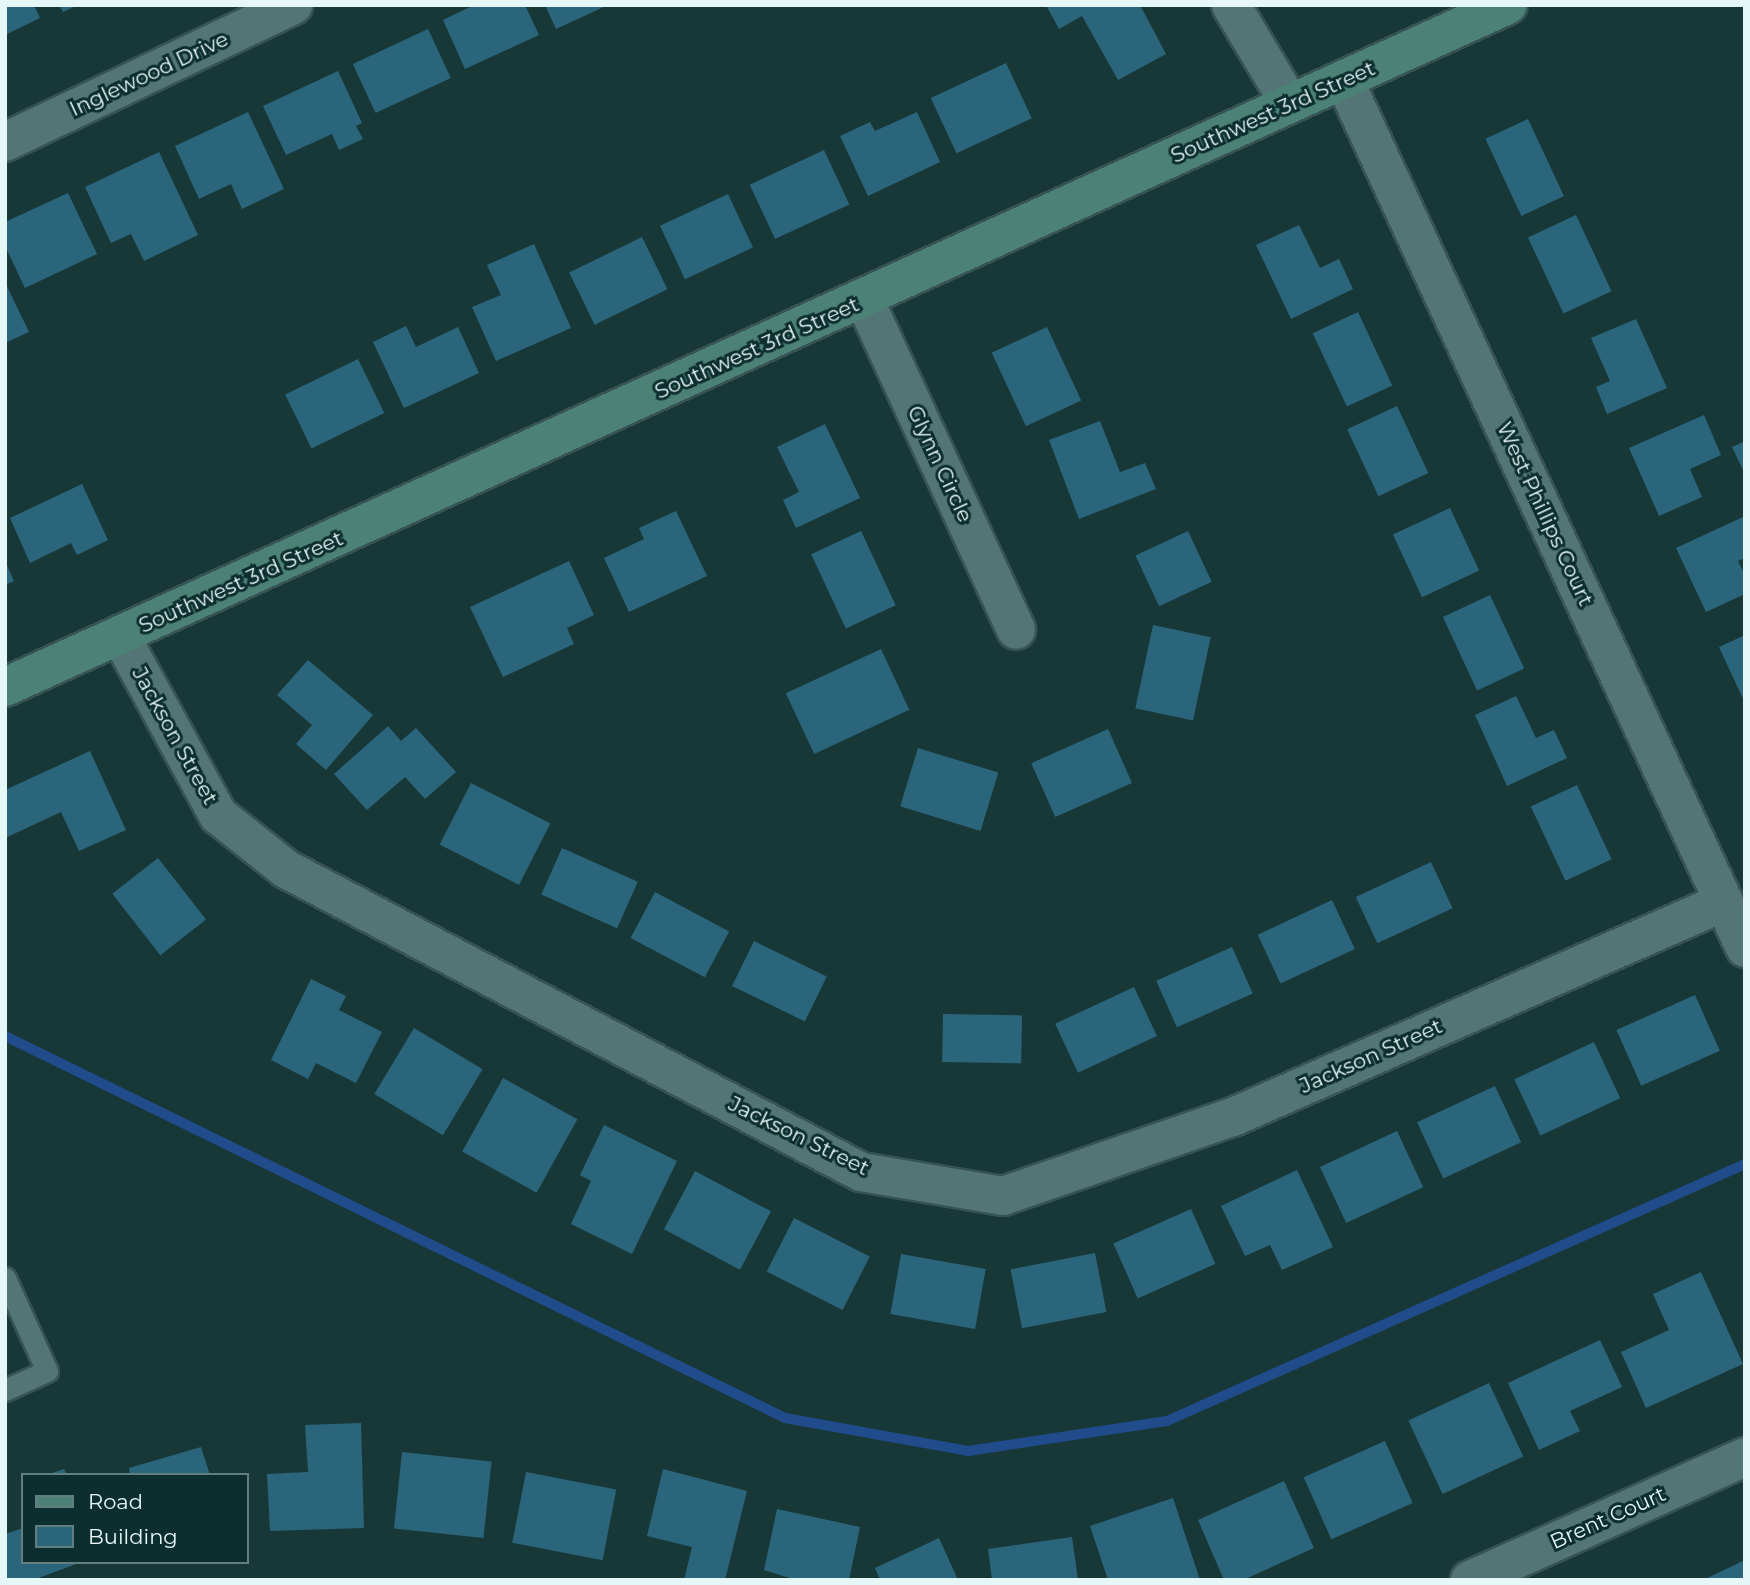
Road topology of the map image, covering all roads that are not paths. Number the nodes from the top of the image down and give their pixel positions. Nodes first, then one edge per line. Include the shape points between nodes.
1 (293, 5) edge
2 (1231, 5) edge
3 (1508, 5) edge
4 (1345, 80) junction
5 (1290, 104) junction
6 (5, 142) edge
7 (864, 299) junction
8 (1016, 630) dead end
9 (121, 637) junction
10 (5, 687) edge
11 (1724, 902) junction
12 (1745, 948) edge
13 (5, 1278) edge
14 (5, 1390) edge
15 (1745, 1457) edge
16 (1470, 1580) edge

1 - 6 street, Inglewood Drive
2 - 5 street
3 - 4 street, Southwest 3rd Street
4 - 5 street, Southwest 3rd Street
4 - 11 street, West Phillips Court
5 - 7 street, Southwest 3rd Street
7 - 8 street, Glynn Circle
7 - 9 street, Southwest 3rd Street
9 - 10 street, Southwest 3rd Street
9 - 11 street, Jackson Street via 218,815 286,869 861,1172 1003,1196 1233,1116
11 - 12 street, West Phillips Court
13 - 14 lane via 47,1371
15 - 16 street, Brent Court

